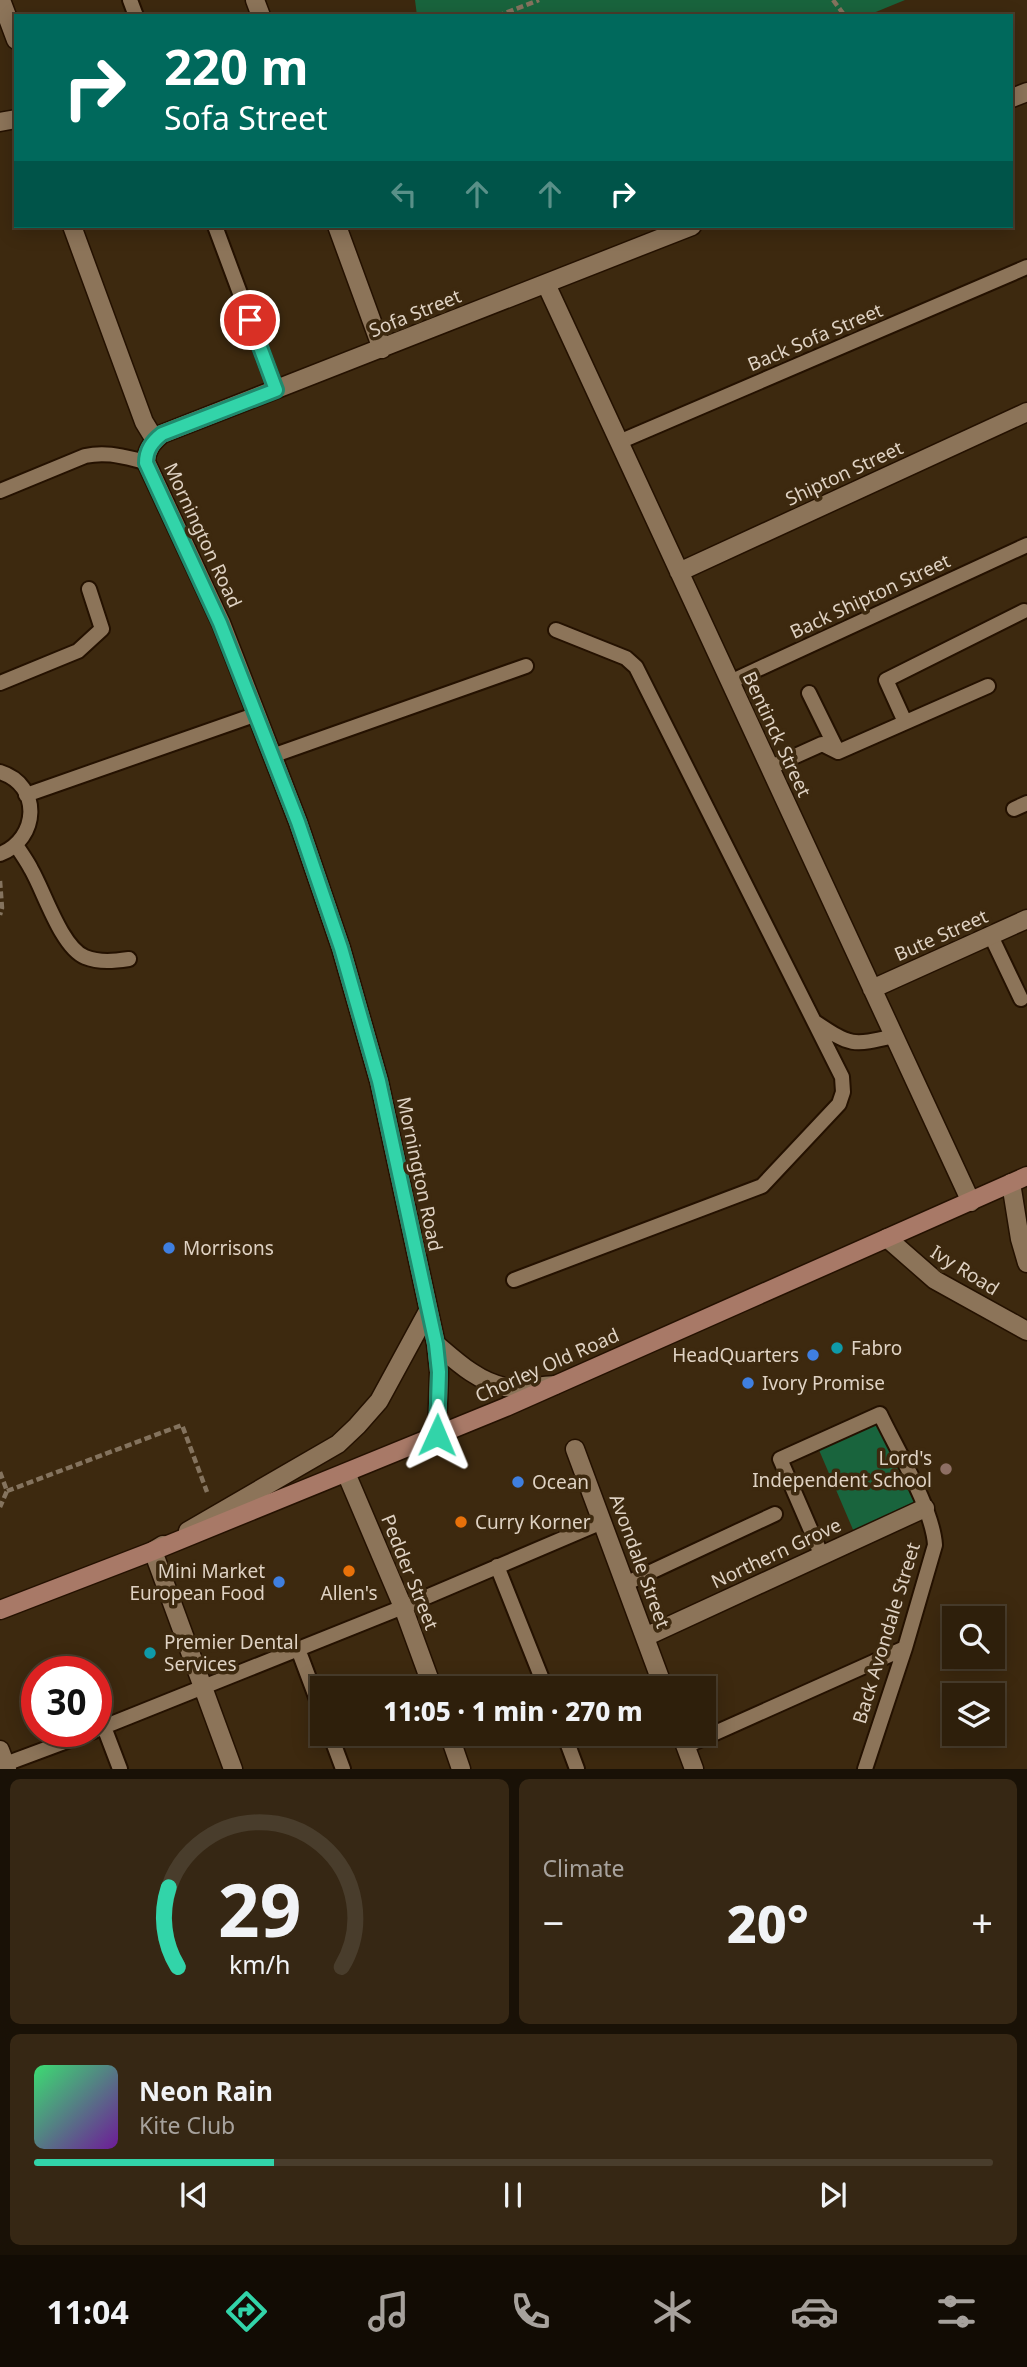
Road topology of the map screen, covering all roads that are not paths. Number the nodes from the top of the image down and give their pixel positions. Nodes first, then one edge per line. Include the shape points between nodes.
1 (1, 0) edge
2 (14, 35) edge
3 (73, 228) edge
4 (216, 228) edge
5 (338, 228) edge
6 (687, 228) edge
7 (1027, 267) edge
8 (546, 284) junction
9 (382, 349) junction
10 (276, 390) junction
11 (1027, 412) edge
12 (155, 440) junction
13 (618, 442) junction
14 (146, 463) junction
15 (0, 491) edge
16 (1027, 545) edge
17 (679, 572) junction
18 (89, 589) dead end
19 (1024, 611) dead end
20 (556, 630) dead end
21 (526, 666) dead end
22 (730, 682) junction
23 (0, 683) edge
24 (988, 686) dead end
25 (809, 693) dead end
26 (257, 714) junction
27 (905, 722) junction
28 (838, 752) junction
29 (272, 756) junction
30 (769, 768) junction
31 (0, 772) edge
32 (26, 795) junction
33 (16, 845) junction
34 (0, 854) edge
35 (1027, 919) edge
36 (991, 936) junction
37 (129, 959) dead end
38 (872, 989) junction
39 (1021, 999) dead end
40 (814, 1021) junction
41 (894, 1036) junction
42 (1019, 1180) edge
43 (971, 1202) junction
44 (887, 1238) junction
45 (1027, 1263) edge
46 (514, 1280) dead end
47 (428, 1311) junction
48 (1027, 1331) edge
49 (436, 1344) junction
50 (555, 1385) junction
51 (437, 1435) junction
52 (575, 1449) dead end
53 (346, 1473) junction
54 (925, 1508) junction
55 (775, 1514) dead end
56 (603, 1522) junction
57 (153, 1551) junction
58 (822, 1556) junction
59 (497, 1566) junction
60 (625, 1584) junction
61 (403, 1607) junction
62 (0, 1610) edge
63 (645, 1637) junction
64 (905, 1648) junction
65 (298, 1649) junction
66 (428, 1676) edge
67 (541, 1676) edge
68 (659, 1676) edge
69 (310, 1681) edge
70 (203, 1688) junction
71 (112, 1724) edge
72 (716, 1727) edge
73 (334, 1746) edge
74 (453, 1746) edge
75 (568, 1746) edge
76 (686, 1746) edge
77 (46, 1747) edge
78 (108, 1747) edge
79 (3, 1762) edge
80 (120, 1769) edge
81 (233, 1769) edge
82 (343, 1769) edge
83 (461, 1769) edge
84 (577, 1769) edge
85 (694, 1769) edge
86 (865, 1769) edge

1 - 2 street
3 - 12 street, Mornington Road via 144,422
4 - 10 lane
5 - 9 street
6 - 8 street, Sofa Street
7 - 13 lane, Back Sofa Street
8 - 9 street, Sofa Street
8 - 13 street, Bentinck Street
9 - 10 street, Sofa Street
10 - 12 street, Sofa Street
11 - 17 street, Shipton Street
12 - 14 street, Mornington Road
13 - 17 street, Bentinck Street
14 - 15 lane via 112,453 85,456
14 - 26 street, Mornington Road
16 - 22 lane, Back Shipton Street
17 - 22 street, Bentinck Street
18 - 23 lane via 102,629 78,651
19 - 27 lane via 886,680
20 - 40 lane via 626,658 636,667
21 - 29 lane
22 - 30 street, Bentinck Street
24 - 27 lane
25 - 28 lane
26 - 29 street, Mornington Road
26 - 32 lane
27 - 28 lane
28 - 30 lane via 822,744
29 - 47 street, Mornington Road via 341,948 379,1081
30 - 38 street, Bentinck Street
31 - 32 lane via 16,781
32 - 33 lane via 31,817
33 - 34 lane
33 - 37 lane via 74,950 99,960
35 - 36 street, Bute Street
36 - 38 street, Bute Street
36 - 39 lane
38 - 41 street, Bentinck Street
40 - 41 lane via 841,1040 860,1044
40 - 46 lane via 842,1077 839,1104 762,1186
41 - 43 street, Bentinck Street
42 - 43 main road, Chorley Old Road
42 - 45 street via 1020,1239
43 - 44 main road, Chorley Old Road
44 - 48 street, Ivy Road via 934,1279
44 - 50 main road, Chorley Old Road
47 - 49 street, Mornington Road
47 - 57 street via 379,1401 352,1432
49 - 50 street via 491,1382 507,1387
49 - 51 street, Mornington Road
50 - 51 main road, Chorley Old Road
51 - 53 main road, Chorley Old Road
52 - 56 street, Avondale Street
53 - 57 main road, Chorley Old Road
53 - 61 street, Pedder Street
54 - 58 street, Northern Grove
54 - 58 lane, Back Avondale Street via 880,1414 780,1459
54 - 64 lane, Back Avondale Street via 935,1545
55 - 60 lane
56 - 59 lane
56 - 60 street, Avondale Street
57 - 62 main road, Chorley Old Road
57 - 70 street
58 - 63 street, Northern Grove
59 - 61 lane
59 - 67 lane
60 - 63 street, Avondale Street
61 - 65 lane
61 - 66 street, Pedder Street
63 - 68 street, Avondale Street
64 - 72 lane
64 - 86 lane, Back Avondale Street
65 - 69 lane
65 - 70 lane
70 - 71 lane
70 - 81 street
73 - 82 lane
74 - 83 street
75 - 84 lane
76 - 85 street
77 - 79 lane
78 - 80 lane

